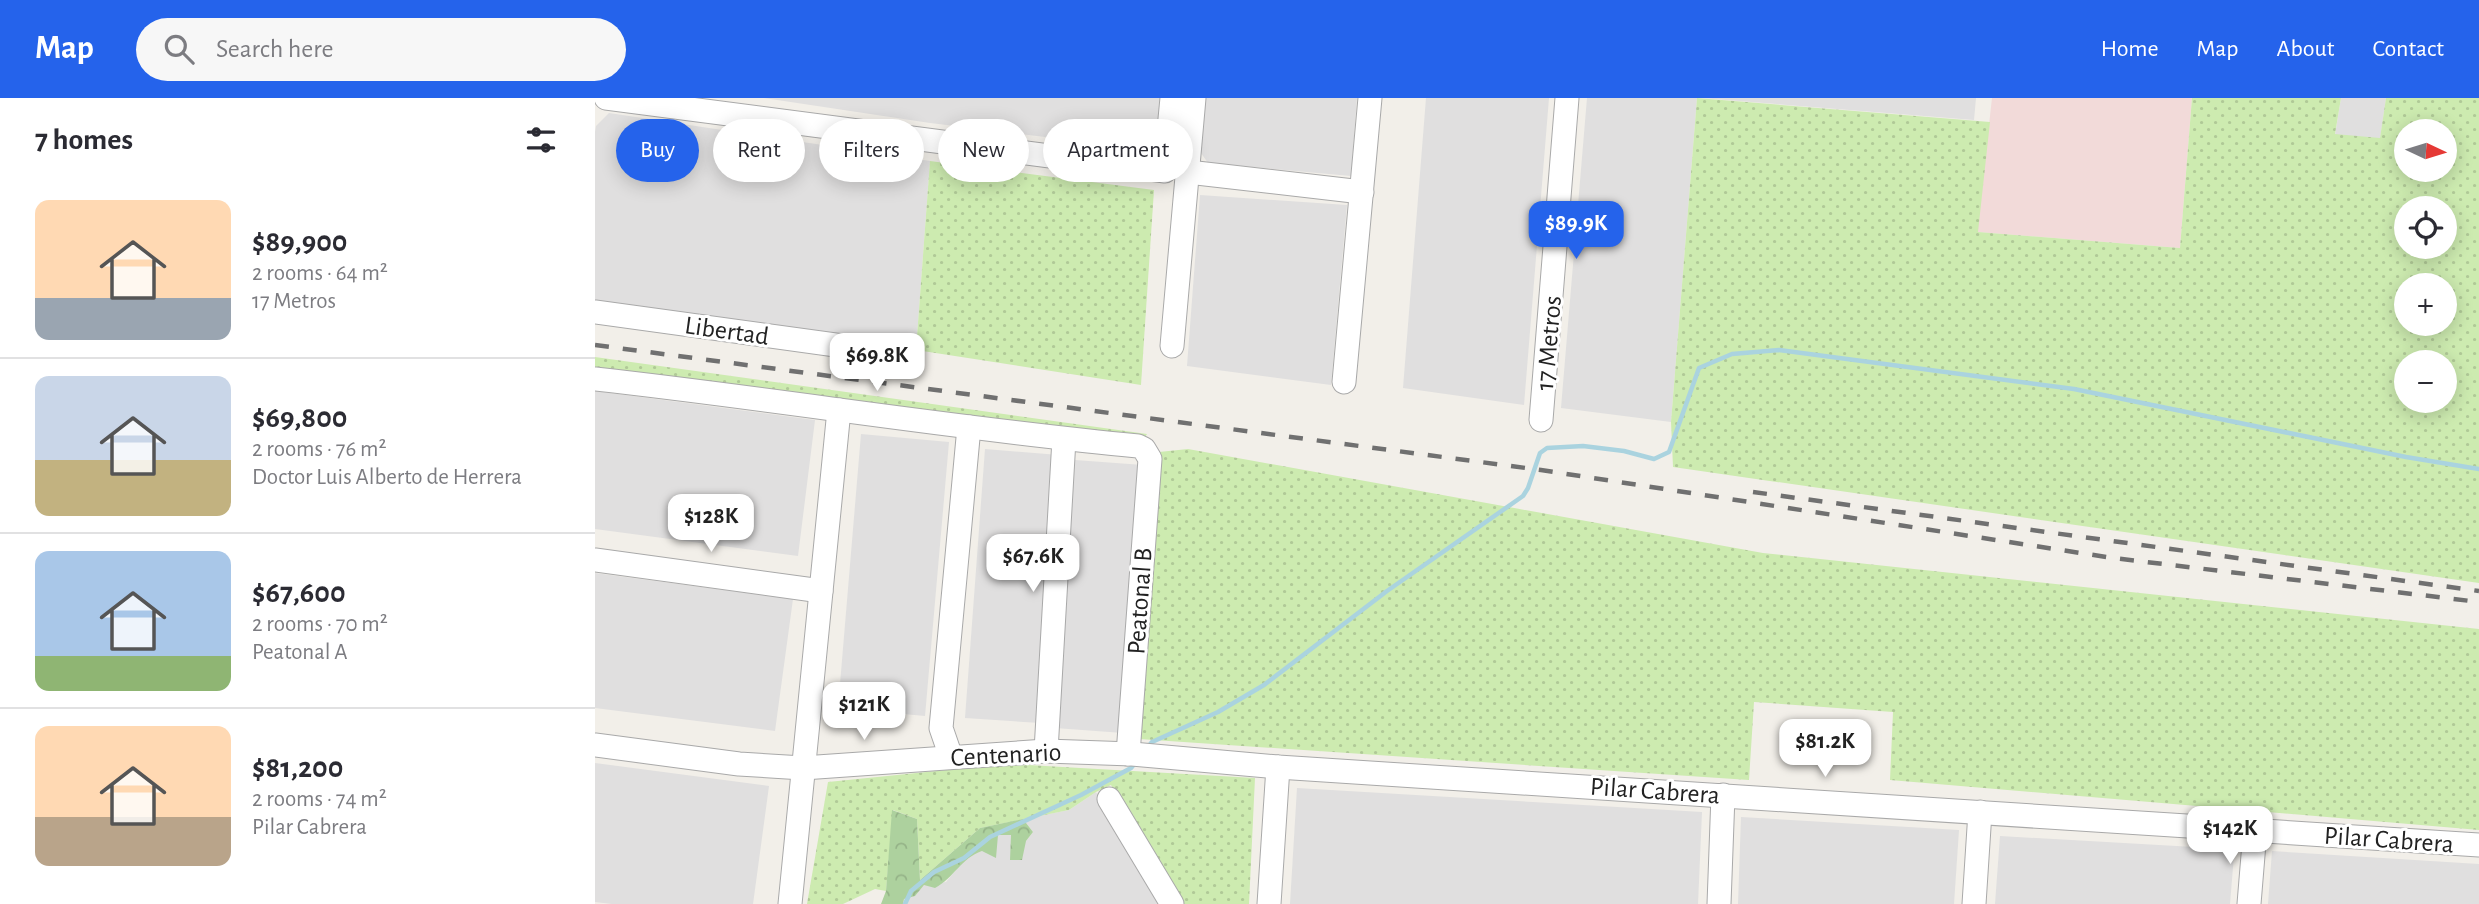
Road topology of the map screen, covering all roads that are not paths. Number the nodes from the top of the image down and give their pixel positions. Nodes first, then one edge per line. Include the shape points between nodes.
1 (606, 98) edge
2 (1172, 98) edge
3 (1194, 98) edge
4 (1370, 98) edge
5 (1567, 98) edge
6 (1192, 119) edge
7 (1193, 173) edge
8 (1187, 182) edge
9 (1362, 192) junction
10 (595, 312) edge
11 (1172, 346) dead end
12 (901, 354) dead end
13 (595, 379) edge
14 (1344, 382) dead end
15 (839, 410) junction
16 (1541, 420) dead end
17 (969, 428) junction
18 (1064, 439) junction
19 (595, 560) edge
20 (821, 591) junction
21 (595, 745) edge
22 (1046, 751) junction
23 (1130, 754) junction
24 (951, 757) junction
25 (1167, 757) joint
26 (1278, 767) junction
27 (803, 768) junction
28 (1723, 794) junction
29 (1109, 799) dead end
30 (1980, 811) junction
31 (2255, 831) junction
32 (2479, 845) edge
33 (790, 904) edge
34 (1172, 904) edge
35 (1269, 904) edge
36 (1719, 904) edge
37 (1974, 904) edge
38 (2249, 904) edge

1 - 2 street via 1165,171
3 - 6 street
4 - 9 street
5 - 16 street, 17 Metros
7 - 9 street
8 - 11 street
9 - 14 street
10 - 12 street, Libertad
13 - 15 street
15 - 17 street
15 - 20 street
17 - 18 street
17 - 24 street via 941,728
18 - 22 street
18 - 23 street, Peatonal B via 1138,446 1150,458
19 - 20 street
20 - 27 street
21 - 27 street, Centenario
22 - 23 street, Centenario
22 - 24 street, Centenario
23 - 25 street, Centenario
24 - 27 street, Centenario
25 - 26 street, Pilar Cabrera
26 - 28 street, Pilar Cabrera
26 - 35 street
27 - 33 street
28 - 30 street, Pilar Cabrera
28 - 36 street
29 - 34 street
30 - 31 street, Pilar Cabrera
30 - 37 street
31 - 32 street, Pilar Cabrera
31 - 38 street

